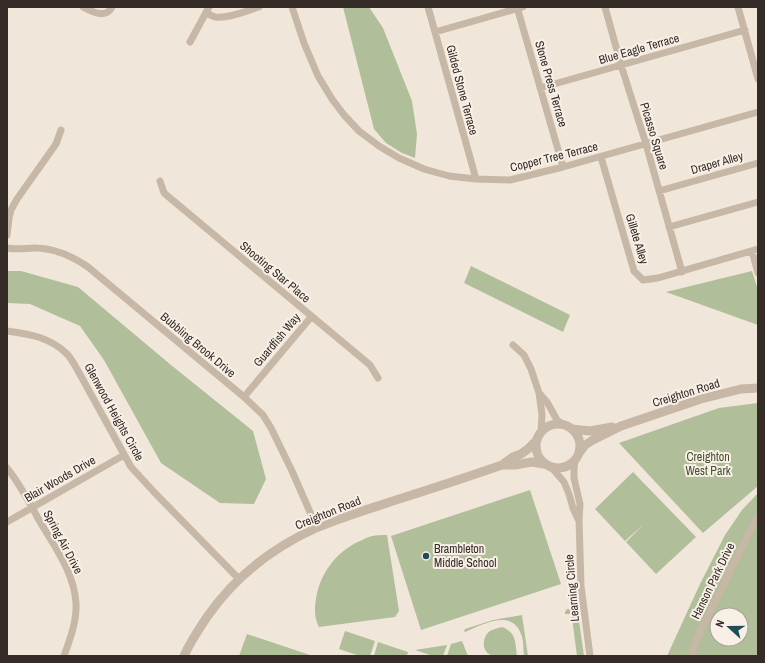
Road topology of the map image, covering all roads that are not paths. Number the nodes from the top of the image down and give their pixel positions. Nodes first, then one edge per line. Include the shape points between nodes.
1 (83, 7) edge
2 (112, 7) edge
3 (258, 7) edge
4 (292, 7) edge
5 (428, 7) edge
6 (605, 7) edge
7 (738, 7) edge
8 (519, 8) edge
9 (207, 10) edge
10 (745, 30) junction
11 (435, 32) junction
12 (190, 42) dead end
13 (621, 65) junction
14 (758, 79) edge
15 (540, 88) junction
16 (758, 112) edge
17 (61, 130) dead end
18 (646, 144) junction
19 (601, 157) junction
20 (758, 162) edge
21 (563, 167) junction
22 (476, 179) junction
23 (160, 181) dead end
24 (659, 191) junction
25 (758, 202) edge
26 (669, 227) junction
27 (7, 235) edge
28 (7, 248) edge
29 (755, 250) edge
30 (682, 272) junction
31 (758, 273) edge
32 (311, 317) junction
33 (7, 330) edge
34 (513, 345) dead end
35 (378, 378) dead end
36 (758, 388) edge
37 (539, 393) junction
38 (244, 397) junction
39 (621, 426) junction
40 (568, 427) junction
41 (539, 436) junction
42 (124, 455) junction
43 (577, 457) junction
44 (502, 465) junction
45 (548, 466) junction
46 (7, 468) edge
47 (32, 508) junction
48 (758, 516) edge
49 (578, 519) junction
50 (7, 522) edge
51 (317, 528) junction
52 (239, 579) junction
53 (64, 656) edge
54 (184, 656) edge
55 (590, 656) edge
56 (692, 656) edge

1 - 2 street via 103,14
3 - 9 street via 226,17 215,17
4 - 22 street, Copper Tree Terrace via 318,76 332,99 359,131 378,146 424,169 449,176
5 - 11 street, Gilded Stone Terrace
6 - 13 street, Picasso Square
7 - 10 street
8 - 11 street
8 - 15 street, Stone Press Terrace
9 - 12 street
10 - 13 street, Blue Eagle Terrace
10 - 14 street
11 - 22 street, Gilded Stone Terrace
13 - 15 street, Blue Eagle Terrace
13 - 18 street, Picasso Square
15 - 21 street, Stone Press Terrace
16 - 18 street, Copper Tree Terrace
17 - 27 street via 56,144 11,210
18 - 19 street, Copper Tree Terrace
18 - 24 street, Picasso Square
19 - 21 street, Copper Tree Terrace
19 - 30 street, Gillete Alley via 634,271 643,280
20 - 24 street, Draper Alley
21 - 22 street, Copper Tree Terrace via 510,180
23 - 32 street, Shooting Star Place via 164,193
24 - 26 street, Picasso Square
25 - 26 street
26 - 30 street, Picasso Square
28 - 38 street, Bubbling Brook Drive via 51,250 68,254 78,260
29 - 30 street, Gillete Alley
29 - 31 street
32 - 35 street, Shooting Star Place via 370,365
32 - 38 street, Guardfish Way
33 - 42 street, Glenwood Heights Circle via 45,339 68,355
34 - 37 street via 524,355
36 - 39 street, Creighton Road via 741,389 701,399
37 - 40 street via 557,420
37 - 41 street via 542,414
38 - 51 street, Bubbling Brook Drive via 263,415 271,428
39 - 40 street, Creighton Road via 590,431
39 - 43 street, Creighton Road via 585,445
40 - 41 street, Creighton Road via 551,425
40 - 43 street via 579,440
41 - 44 street, Creighton Road via 528,449
41 - 45 street via 537,453
42 - 47 street, Blair Woods Drive
42 - 52 street, Glenwood Heights Circle via 150,488
43 - 45 street, Creighton Road via 565,468
43 - 49 street, Learning Circle via 574,478 580,504
44 - 45 street, Creighton Road via 532,462
44 - 51 street, Creighton Road
45 - 49 street, Learning Circle via 564,482
46 - 47 street, Spring Air Drive
47 - 50 street, Blair Woods Drive
47 - 53 street, Spring Air Drive via 59,554 74,587 76,617
48 - 56 street, Hanson Park Drive via 700,632
49 - 55 street, Learning Circle via 581,586
51 - 52 street, Creighton Road via 279,548
52 - 54 street, Creighton Road via 212,610

